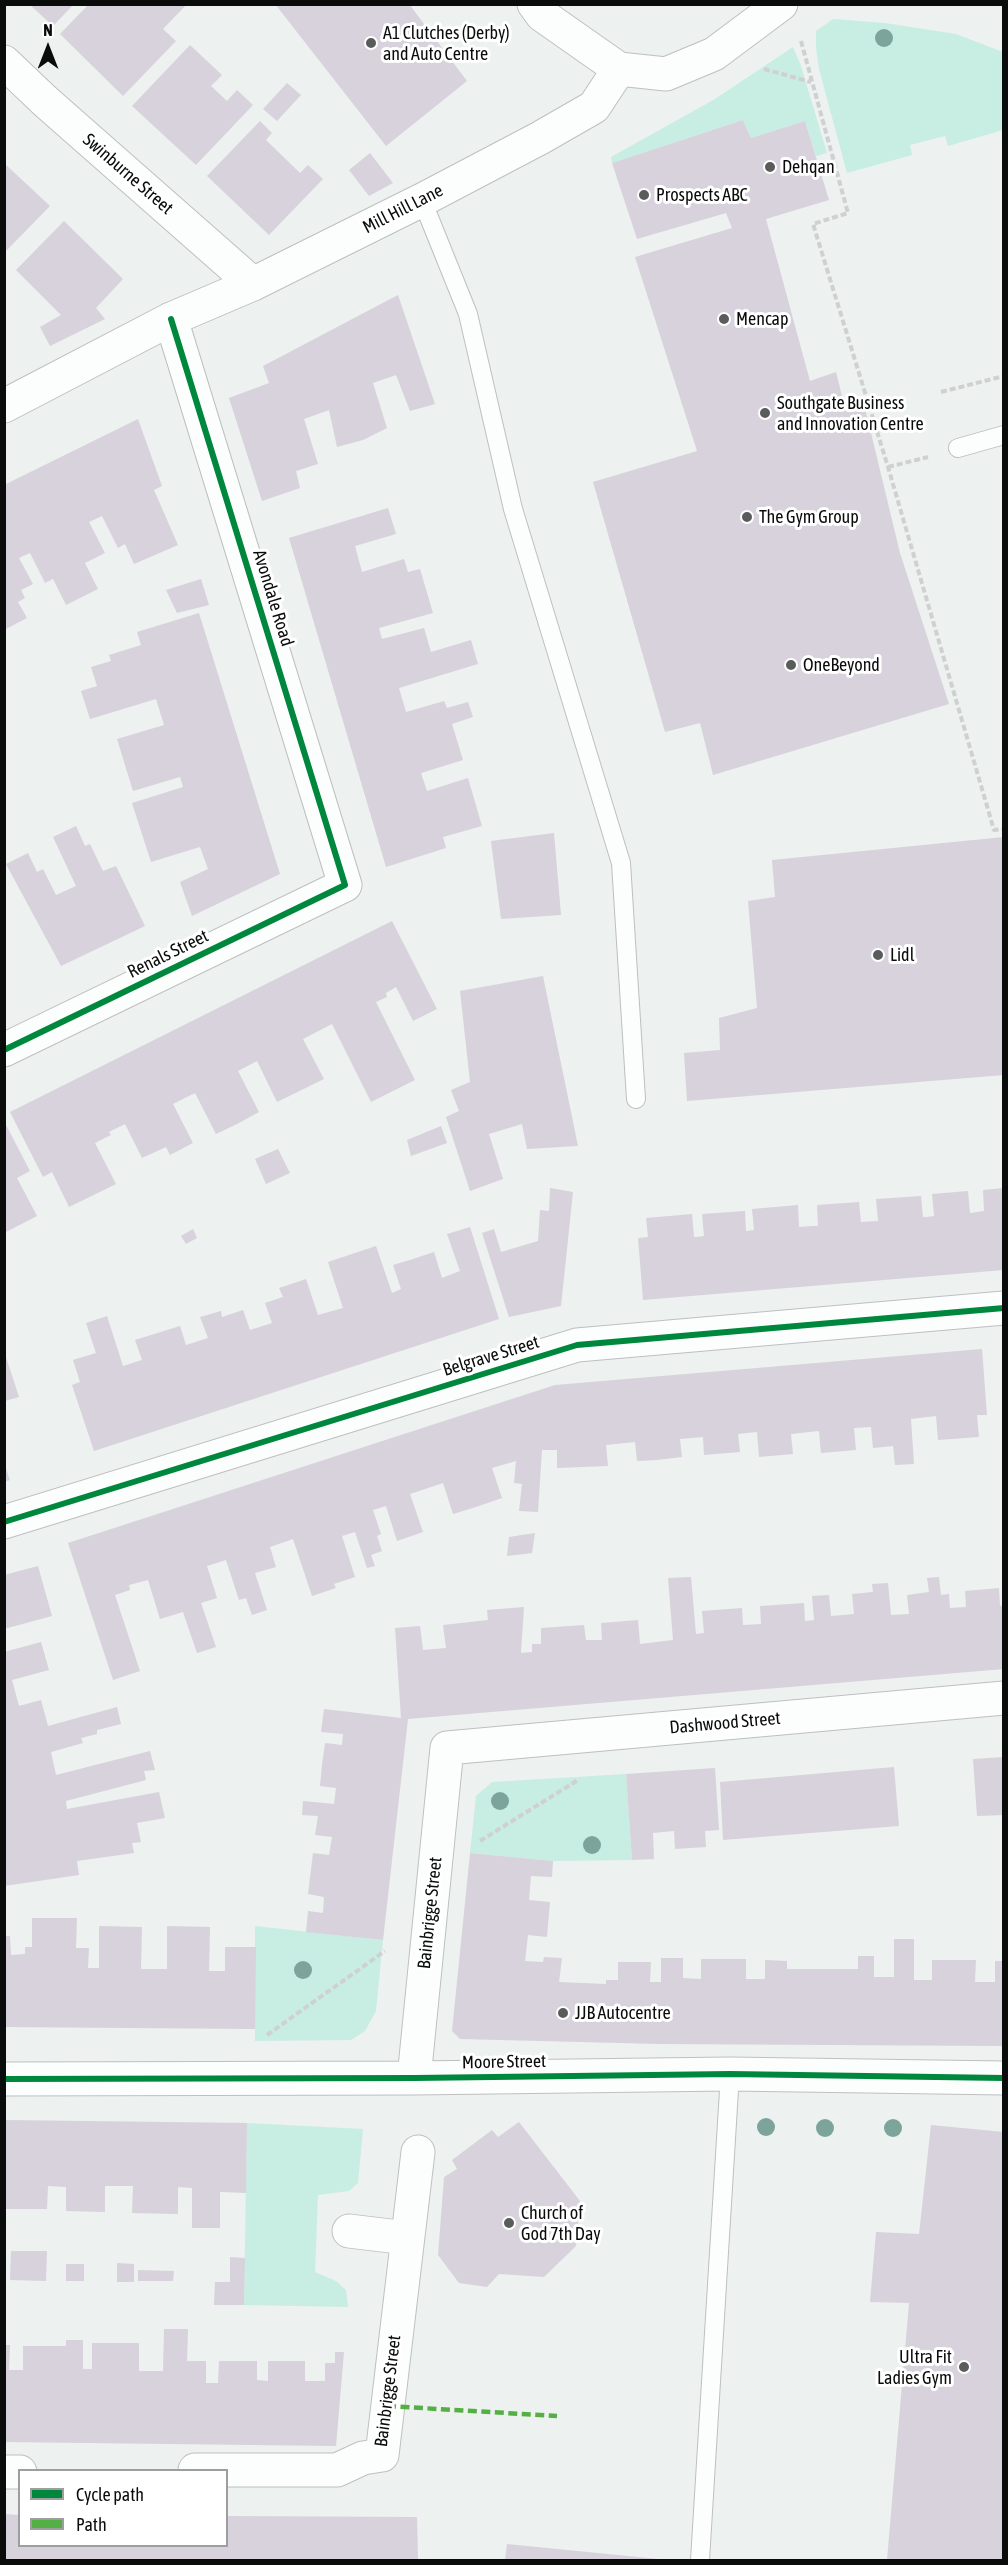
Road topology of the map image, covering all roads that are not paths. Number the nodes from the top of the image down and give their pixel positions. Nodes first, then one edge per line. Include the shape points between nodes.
1 (534, 4) edge
2 (781, 4) edge
3 (4, 62) edge
4 (619, 69) junction
5 (422, 200) junction
6 (253, 284) junction
7 (171, 319) junction
8 (4, 406) edge
9 (1004, 435) edge
10 (958, 448) dead end
11 (345, 885) joint
12 (4, 1050) edge
13 (636, 1099) dead end
14 (1004, 1308) edge
15 (4, 1522) edge
16 (1004, 1698) edge
17 (447, 1748) joint
18 (730, 2074) junction
19 (414, 2078) junction
20 (1004, 2078) edge
21 (4, 2079) edge
22 (418, 2152) dead end
23 (349, 2230) dead end
24 (407, 2238) junction
25 (228, 2470) edge
26 (700, 2560) edge

1 - 4 street via 542,15
2 - 4 street via 714,54 666,74
3 - 6 street, Swinburne Street
4 - 5 street, Mill Hill Lane via 594,107
5 - 6 street, Mill Hill Lane
5 - 13 lane via 468,314 513,509 621,863
6 - 7 street, Mill Hill Lane
7 - 8 street, Mill Hill Lane
7 - 11 street, Avondale Road
9 - 10 lane
11 - 12 street, Renals Street
14 - 15 street, Belgrave Street via 577,1346
16 - 17 street, Dashwood Street
17 - 19 street, Bainbrigge Street
18 - 19 street, Moore Street
18 - 20 street, Moore Street
18 - 26 lane
19 - 21 street, Moore Street
22 - 24 street, Bainbrigge Street
23 - 24 street
24 - 25 street, Bainbrigge Street via 382,2455 363,2458 337,2470

